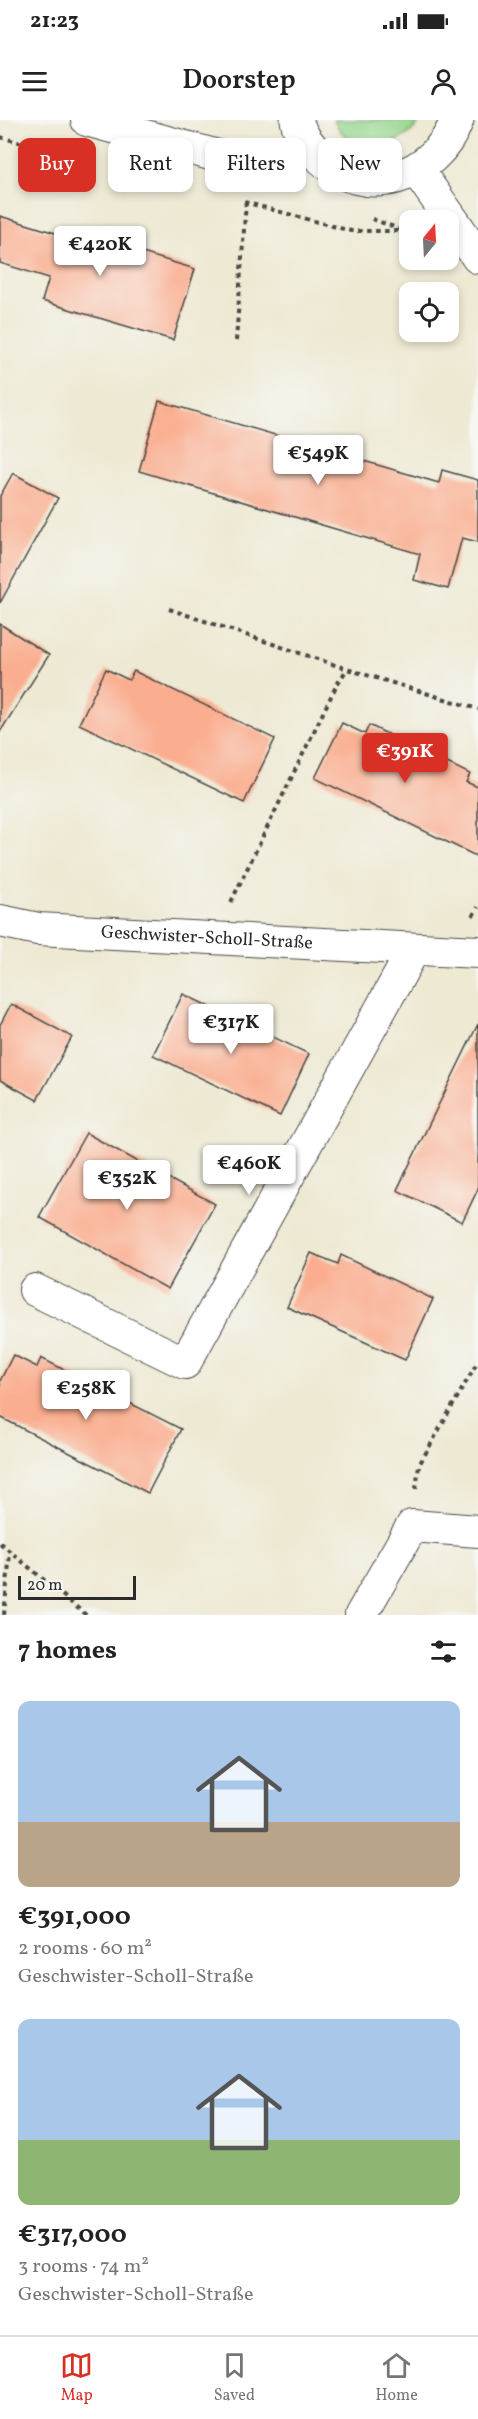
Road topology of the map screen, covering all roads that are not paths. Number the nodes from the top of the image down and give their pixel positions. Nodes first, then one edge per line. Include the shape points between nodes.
1 (87, 120) edge
2 (457, 120) edge
3 (303, 133) edge
4 (417, 170) junction
5 (478, 257) edge
6 (0, 921) edge
7 (414, 949) junction
8 (478, 952) edge
9 (35, 1290) dead end
10 (478, 1531) edge
11 (361, 1615) edge

1 - 3 street via 247,164 277,162
2 - 4 main road via 451,136 436,155
3 - 4 main road via 326,163 347,174 370,180 394,178
4 - 5 main road
6 - 7 street, Geschwister-Scholl-Straße via 38,929
7 - 8 street, Geschwister-Scholl-Straße
7 - 9 street via 185,1363
10 - 11 street via 412,1526

